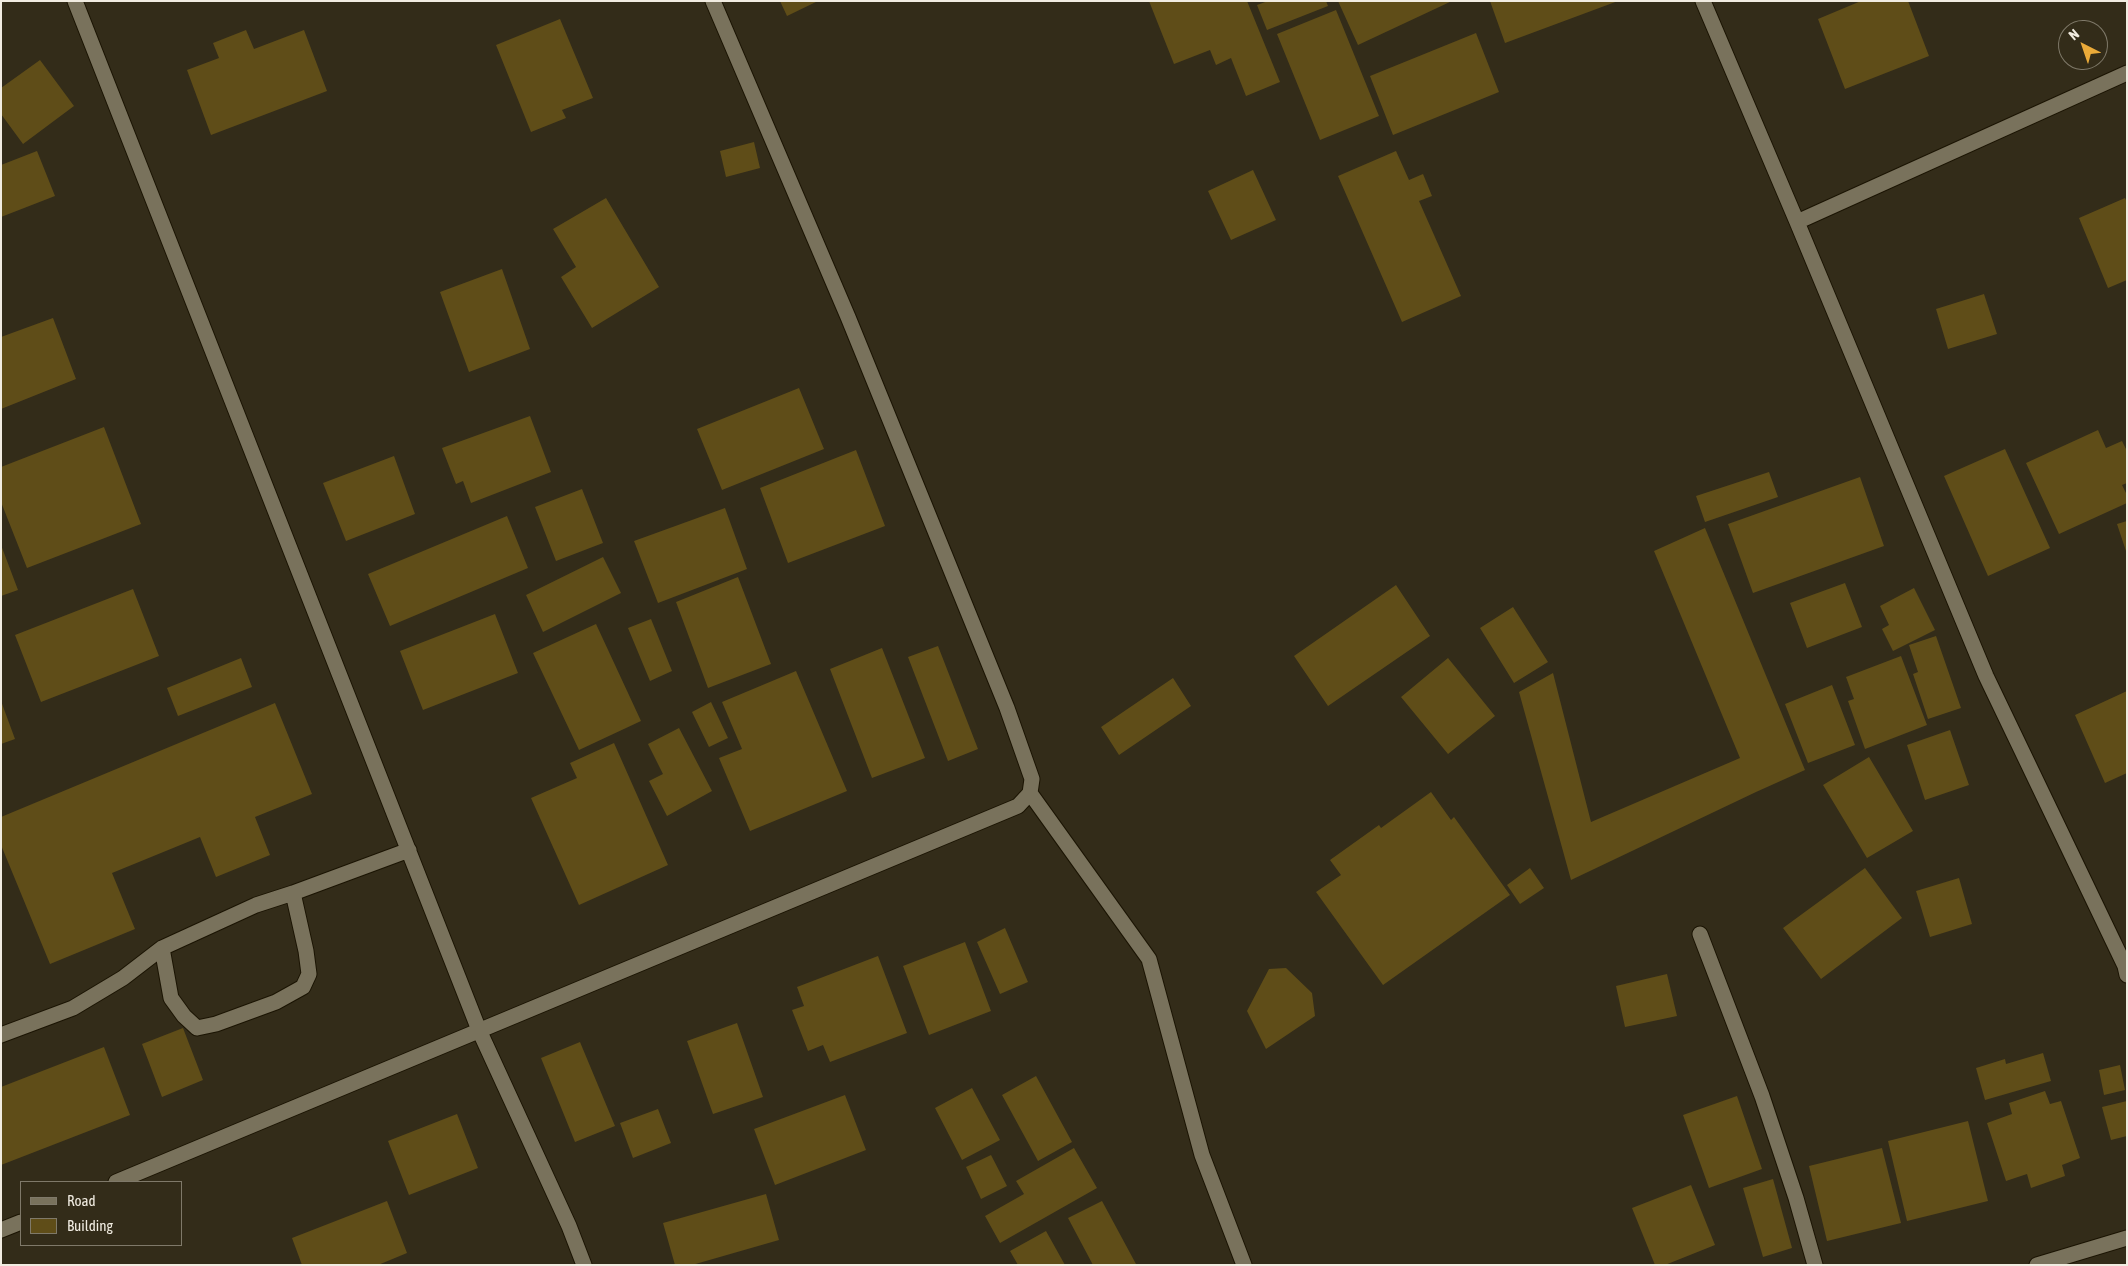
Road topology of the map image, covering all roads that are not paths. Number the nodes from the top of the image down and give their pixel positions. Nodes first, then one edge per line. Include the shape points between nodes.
1 (75, 1) edge
2 (714, 1) edge
3 (1703, 1) edge
4 (2127, 73) edge
5 (1797, 222) junction
6 (1030, 793) junction
7 (408, 850) junction
8 (293, 893) junction
9 (1700, 934) dead end
10 (162, 948) junction
11 (2127, 975) edge
12 (479, 1030) junction
13 (1, 1035) edge
14 (118, 1181) edge
15 (20, 1222) edge
16 (1, 1230) edge
17 (2127, 1238) edge
18 (584, 1265) edge
19 (1244, 1265) edge
20 (1815, 1265) edge
21 (2037, 1265) edge

1 - 7 street
2 - 6 street via 848,317 1007,708 1032,779
3 - 5 street
4 - 5 street
5 - 11 street via 1986,676
6 - 12 street via 1018,806
6 - 19 street via 1149,959 1202,1155
7 - 8 street
7 - 12 street
8 - 10 street via 256,905
8 - 10 street via 309,974 304,987 276,1002 198,1028 171,998
9 - 20 street via 1762,1096
10 - 13 street via 123,978 73,1008
12 - 14 street
12 - 18 street
15 - 16 street
17 - 21 street

